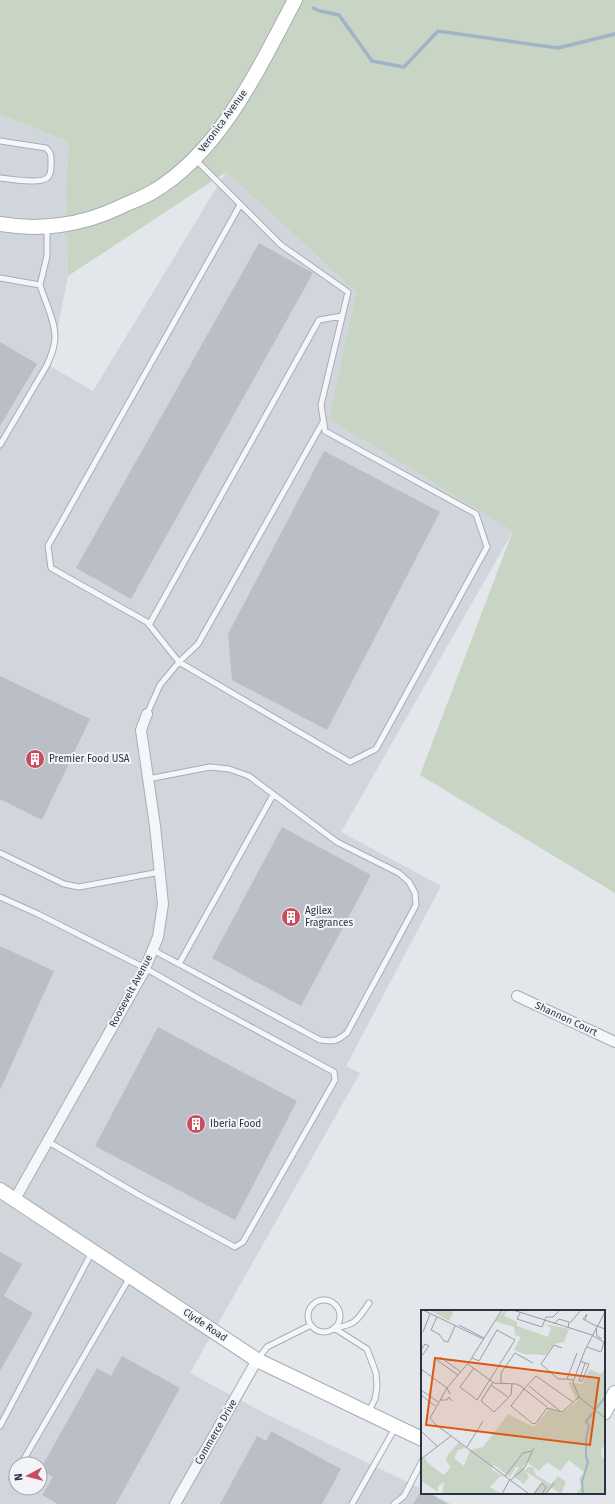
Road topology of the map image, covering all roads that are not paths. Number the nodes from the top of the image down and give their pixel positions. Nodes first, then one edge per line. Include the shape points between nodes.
1 (295, 0) edge
2 (0, 142) edge
3 (194, 159) junction
4 (0, 178) edge
5 (240, 205) junction
6 (0, 224) edge
7 (47, 226) junction
8 (0, 278) edge
9 (40, 285) junction
10 (342, 316) junction
11 (323, 422) junction
12 (0, 446) edge
13 (149, 625) junction
14 (179, 662) junction
15 (147, 714) joint
16 (148, 779) junction
17 (273, 795) junction
18 (0, 853) edge
19 (160, 872) junction
20 (0, 897) edge
21 (153, 950) junction
22 (179, 964) junction
23 (145, 968) junction
24 (517, 996) dead end
25 (615, 1042) edge
26 (47, 1141) junction
27 (0, 1190) edge
28 (15, 1199) junction
29 (93, 1251) junction
30 (131, 1276) junction
31 (368, 1303) dead end
32 (311, 1325) junction
33 (334, 1328) junction
34 (257, 1360) junction
35 (615, 1393) edge
36 (605, 1411) edge
37 (368, 1413) junction
38 (0, 1426) edge
39 (396, 1427) junction
40 (421, 1439) edge
41 (26, 1456) edge
42 (421, 1463) edge
43 (174, 1504) edge
44 (352, 1504) edge
45 (394, 1504) edge

1 - 3 street, Veronica Avenue via 248,88 216,134
2 - 4 lane via 46,148 51,157 50,174 42,181
3 - 5 lane
3 - 7 street, Veronica Avenue via 154,191 110,212 84,221
5 - 10 lane via 281,245 348,292
5 - 13 lane via 48,546 51,568
6 - 7 street, Veronica Avenue
7 - 9 lane via 47,256
8 - 9 lane
9 - 12 lane via 53,321 53,351
10 - 11 lane via 321,405
10 - 13 lane via 319,320
11 - 14 lane via 198,644
11 - 14 lane via 324,431 476,514 487,547 376,749 350,762
13 - 14 lane
14 - 15 lane via 160,685
15 - 16 street, Roosevelt Avenue via 141,730
16 - 17 lane via 210,767 229,769 249,776
16 - 19 street, Roosevelt Avenue
17 - 22 lane
17 - 22 lane via 337,842 399,873 415,892 416,905 347,1033 338,1041 320,1040
18 - 19 lane via 64,884 79,887
19 - 21 street, Roosevelt Avenue via 163,904 158,937
20 - 23 lane
21 - 22 lane
21 - 23 street, Roosevelt Avenue
23 - 26 street, Roosevelt Avenue
23 - 26 lane via 334,1072 335,1080 243,1242 235,1246 137,1194
24 - 25 street, Shannon Court
26 - 28 street, Roosevelt Avenue
27 - 28 street, Clyde Road
28 - 29 street, Clyde Road
29 - 30 street, Clyde Road
29 - 38 lane
30 - 34 street, Clyde Road
30 - 41 lane
31 - 33 lane via 359,1318 348,1326
32 - 33 lane via 324,1332
32 - 33 lane via 308,1315 312,1306 320,1300 326,1300 335,1305 339,1314
32 - 34 lane via 267,1347
33 - 37 lane via 367,1349 376,1373 377,1387 376,1399
34 - 37 street, Clyde Road
34 - 43 street, Commerce Drive
35 - 36 street
37 - 39 street, Clyde Road
39 - 40 street, Clyde Road
39 - 44 lane
42 - 45 lane via 404,1496

